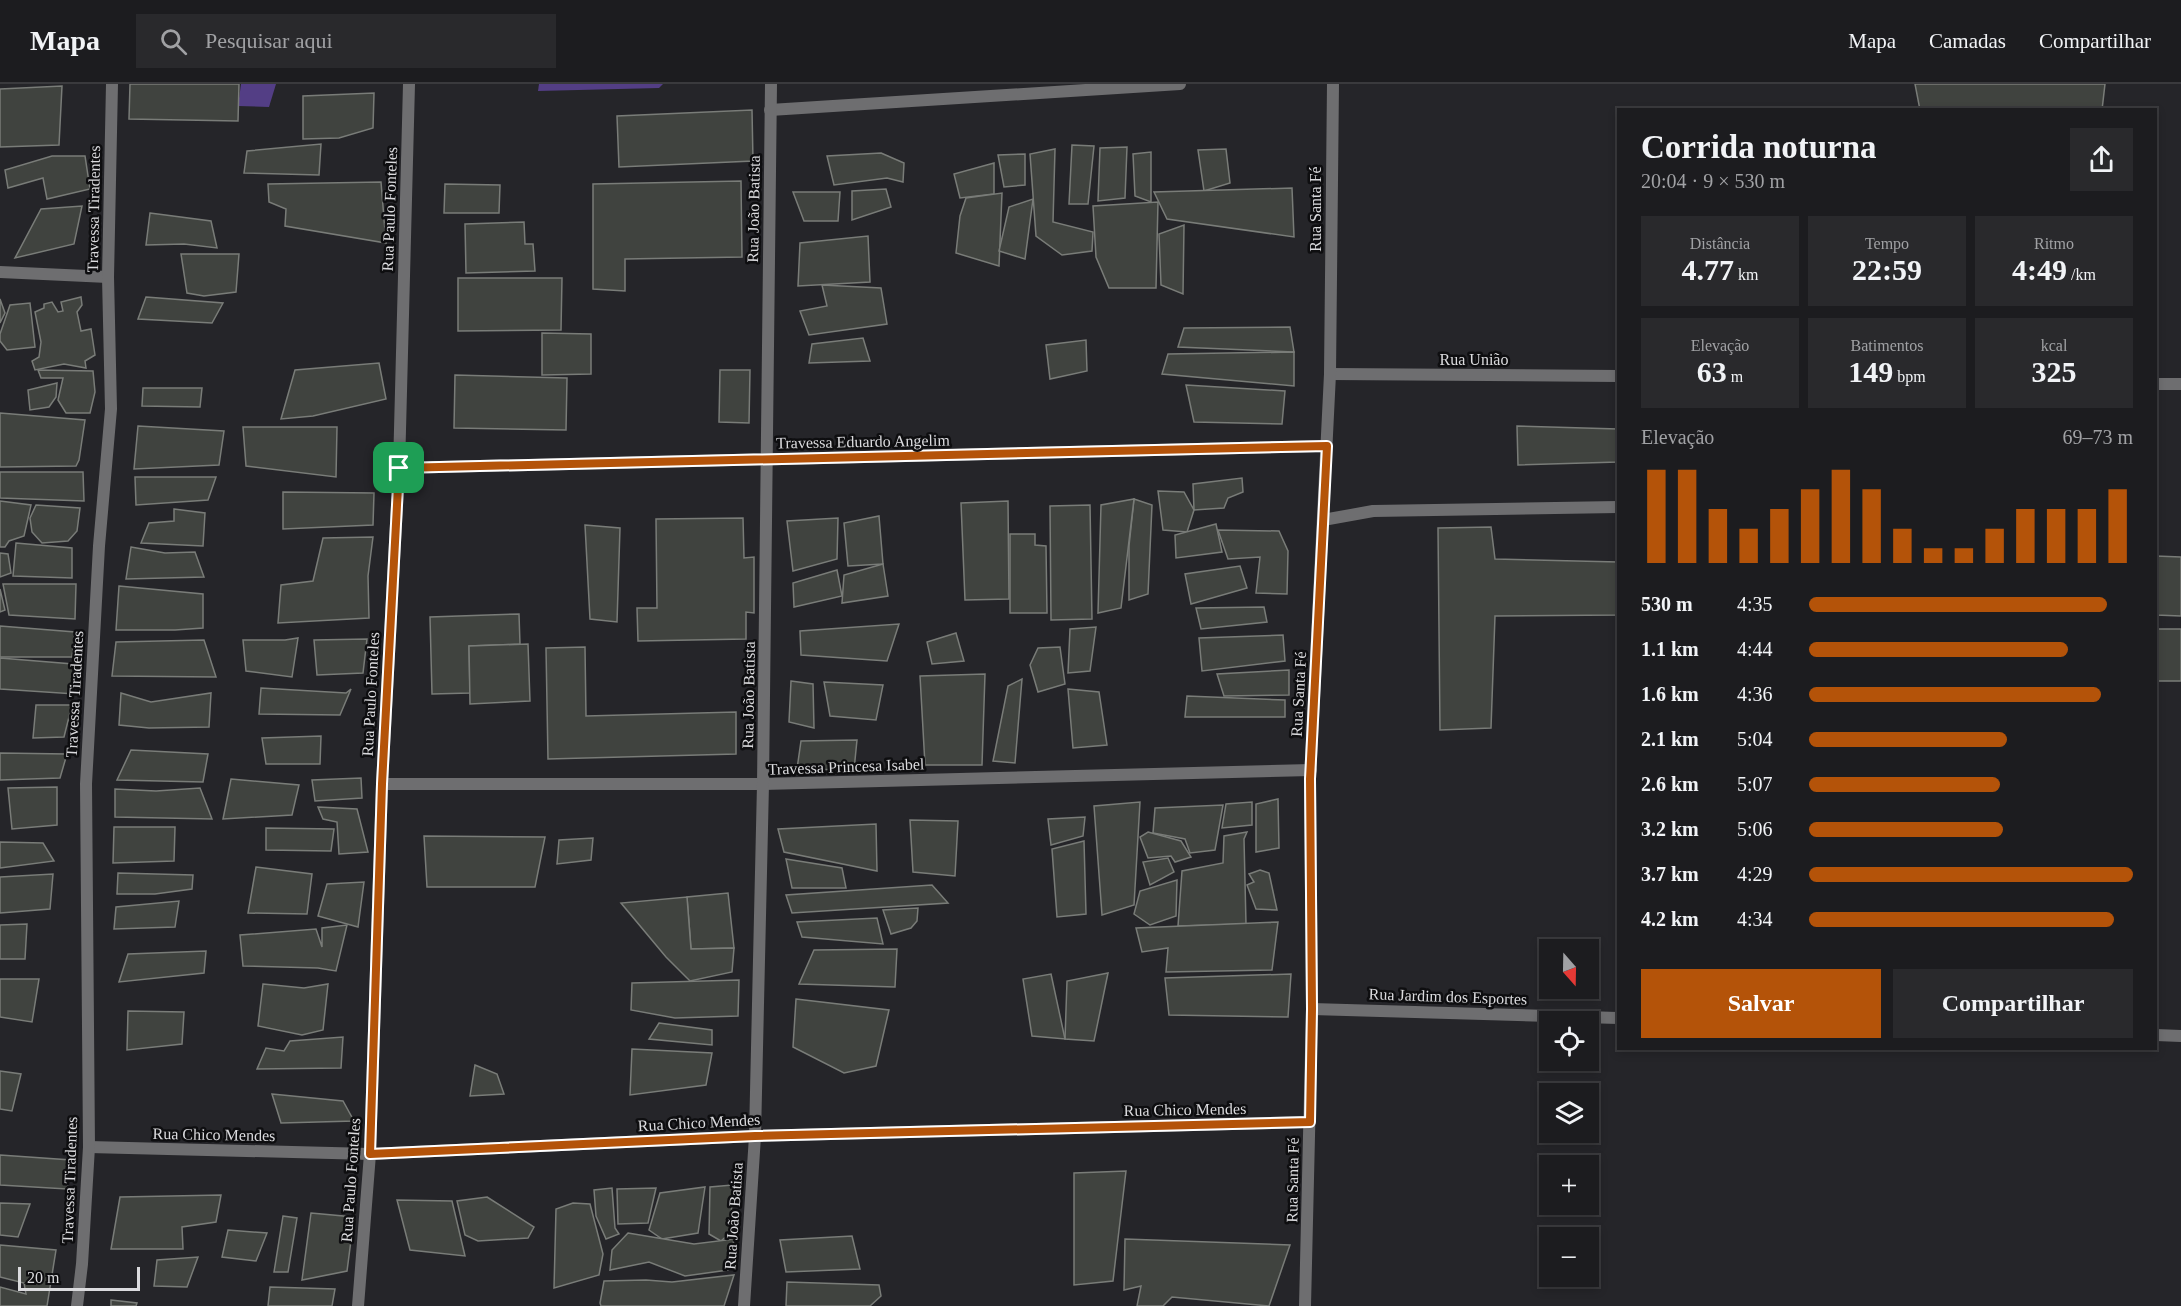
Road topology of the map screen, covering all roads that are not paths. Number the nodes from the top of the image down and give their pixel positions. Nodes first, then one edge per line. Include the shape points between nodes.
1 (112, 84) edge
2 (409, 84) edge
3 (771, 84) edge
4 (1180, 84) edge
5 (1333, 84) edge
6 (770, 110) junction
7 (0, 272) edge
8 (108, 277) junction
9 (1330, 374) junction
10 (1617, 376) edge
11 (2157, 384) edge
12 (2181, 384) edge
13 (1327, 446) junction
14 (767, 459) junction
15 (399, 468) junction
16 (1617, 507) edge
17 (1323, 520) junction
18 (1311, 770) junction
19 (382, 784) junction
20 (763, 784) junction
21 (1312, 1009) junction
22 (1617, 1018) edge
23 (2157, 1035) edge
24 (2181, 1036) edge
25 (1310, 1122) junction
26 (755, 1136) junction
27 (89, 1147) junction
28 (370, 1154) junction
29 (77, 1306) edge
30 (358, 1306) edge
31 (744, 1306) edge
32 (1305, 1306) edge

1 - 8 street, Travessa Tiradentes
2 - 15 street, Rua Paulo Fonteles
3 - 6 street, Rua João Batista
4 - 6 street
5 - 9 street, Rua Santa Fé
6 - 14 street, Rua João Batista
7 - 8 street
8 - 27 street, Travessa Tiradentes via 111,409 86,784
9 - 10 street, Rua União
9 - 13 street, Rua Santa Fé
11 - 12 street
13 - 14 street, Travessa Eduardo Angelim
13 - 17 street, Rua Santa Fé
14 - 15 street, Travessa Eduardo Angelim
14 - 20 street, Rua João Batista
15 - 19 street, Rua Paulo Fonteles
16 - 17 street via 1373,511
17 - 18 street, Rua Santa Fé
18 - 20 street, Travessa Princesa Isabel
18 - 21 street, Rua Santa Fé
19 - 20 street, Travessa Princesa Isabel
19 - 28 street, Rua Paulo Fonteles
20 - 26 street, Rua João Batista
21 - 22 street, Rua Jardim dos Esportes
21 - 25 street, Rua Santa Fé
23 - 24 street
25 - 26 street, Rua Chico Mendes
25 - 32 street, Rua Santa Fé
26 - 28 street, Rua Chico Mendes
26 - 31 street, Rua João Batista
27 - 28 street, Rua Chico Mendes
27 - 29 street, Travessa Tiradentes
28 - 30 street, Rua Paulo Fonteles

